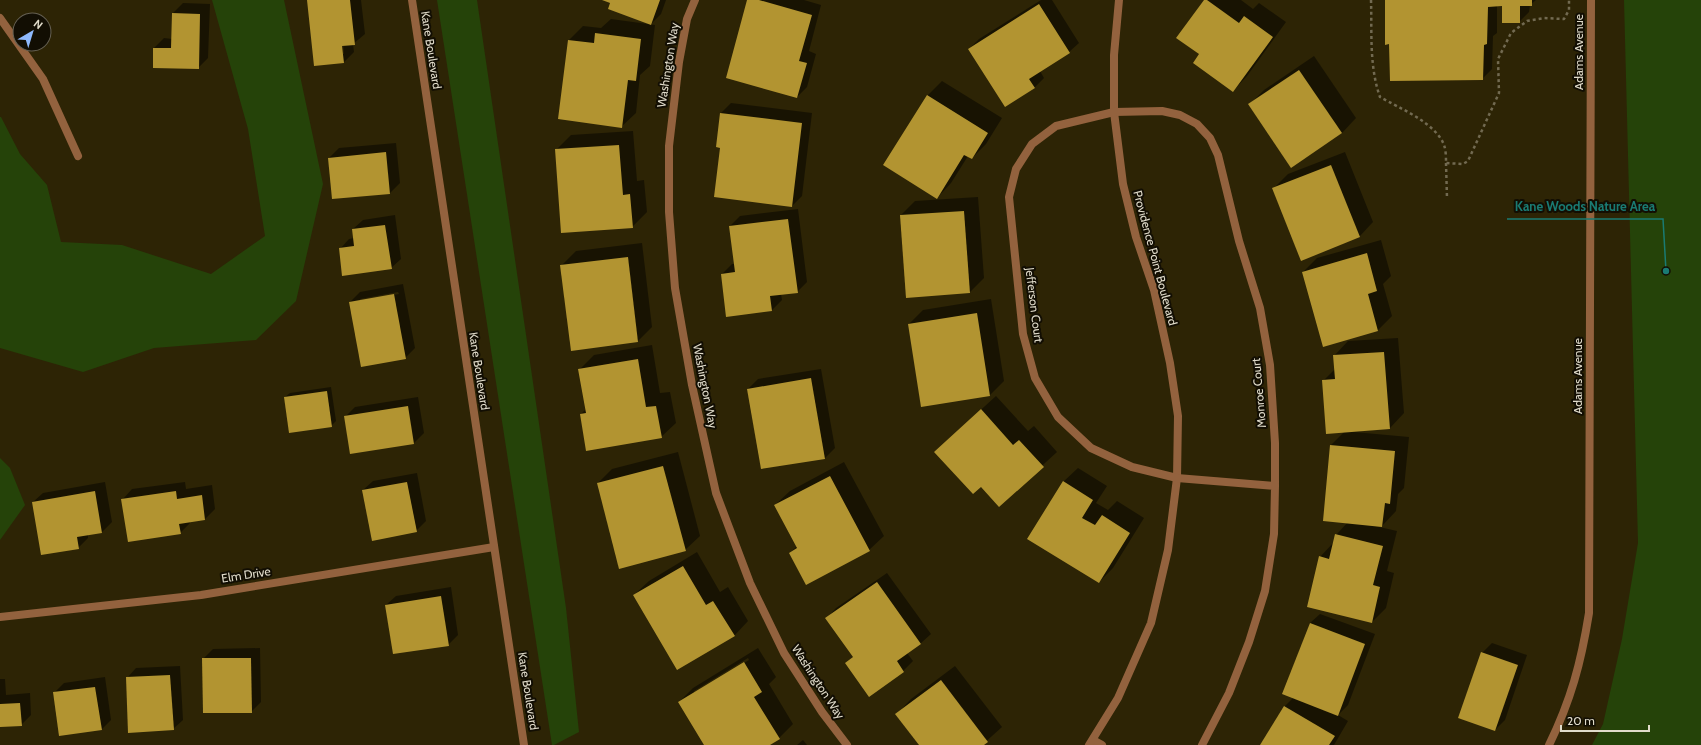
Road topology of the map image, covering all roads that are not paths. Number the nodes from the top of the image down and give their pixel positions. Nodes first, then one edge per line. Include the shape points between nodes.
1 (412, 0) edge
2 (695, 0) edge
3 (1119, 0) edge
4 (1591, 0) edge
5 (0, 18) edge
6 (1114, 112) junction
7 (78, 156) dead end
8 (1177, 478) junction
9 (1275, 486) junction
10 (494, 547) junction
11 (0, 617) edge
12 (1091, 743) edge
13 (524, 745) edge
14 (847, 745) edge
15 (1102, 745) edge
16 (1202, 745) edge
17 (1549, 745) edge

1 - 10 street, Kane Boulevard
2 - 14 street, Washington Way via 687,19 679,62 669,146 669,212 675,288 692,385 716,493 750,583 784,652 822,712
3 - 6 street, Providence Point Boulevard via 1114,55
4 - 17 street, Adams Avenue via 1589,613 1574,686
5 - 7 street via 43,79
6 - 8 street, Providence Point Boulevard via 1123,184 1136,237 1154,290 1170,363 1178,416
6 - 8 street, Jefferson Court via 1056,126 1032,144 1016,169 1009,197 1023,334 1034,378 1058,417 1091,448 1132,467
6 - 9 street, Monroe Court via 1162,111 1180,115 1197,124 1210,138 1218,155 1239,241 1260,308 1270,365
8 - 9 street, Jefferson Court
8 - 12 street, Providence Point Boulevard via 1168,550 1151,623 1118,698
9 - 16 street, Monroe Court via 1274,534 1266,592 1229,693
10 - 11 street, Elm Drive via 201,595
10 - 13 street, Kane Boulevard
12 - 15 street

